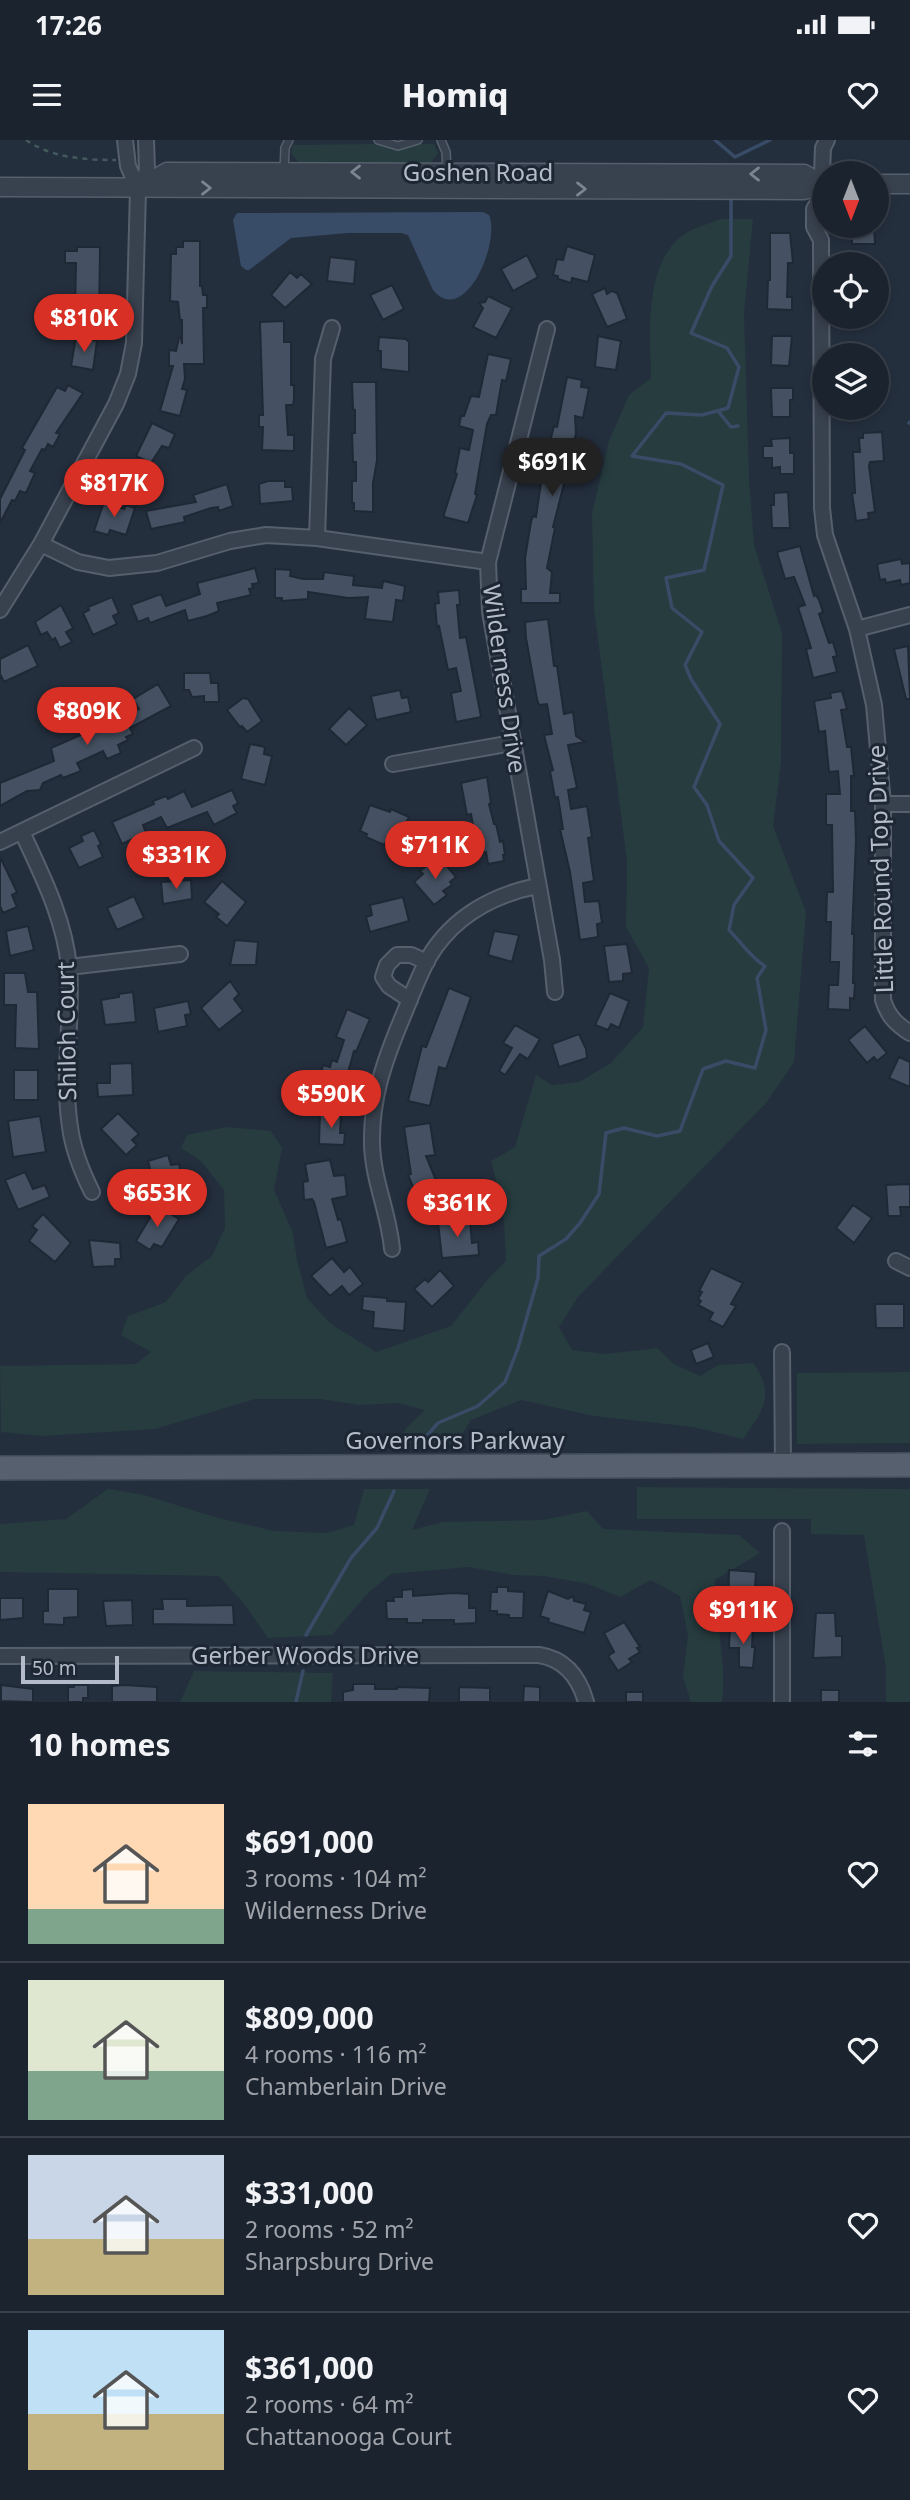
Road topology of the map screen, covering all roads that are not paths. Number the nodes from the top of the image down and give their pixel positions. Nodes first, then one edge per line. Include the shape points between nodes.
1 (125, 140) edge
2 (146, 140) edge
3 (289, 140) edge
4 (378, 140) edge
5 (418, 140) edge
6 (442, 140) edge
7 (823, 143) edge
8 (823, 161) edge
9 (285, 172) junction
10 (447, 173) junction
11 (812, 182) edge
12 (889, 184) edge
13 (910, 184) edge
14 (0, 187) edge
15 (138, 189) junction
16 (812, 191) edge
17 (821, 240) edge
18 (332, 328) dead end
19 (547, 330) dead end
20 (317, 538) junction
21 (41, 544) junction
22 (488, 562) junction
23 (0, 610) edge
24 (910, 615) edge
25 (858, 629) junction
26 (512, 743) junction
27 (194, 748) dead end
28 (393, 764) dead end
29 (883, 804) junction
30 (910, 804) edge
31 (22, 832) junction
32 (0, 842) edge
33 (537, 886) junction
34 (180, 954) dead end
35 (426, 962) junction
36 (69, 967) junction
37 (555, 992) dead end
38 (410, 1000) junction
39 (910, 1033) edge
40 (92, 1192) dead end
41 (392, 1249) dead end
42 (895, 1261) dead end
43 (910, 1268) edge
44 (782, 1352) dead end
45 (783, 1465) junction
46 (910, 1465) edge
47 (0, 1468) edge
48 (782, 1531) dead end
49 (0, 1656) edge
50 (586, 1702) edge
51 (782, 1702) edge

1 - 15 street via 126,159
2 - 15 street via 147,171
3 - 9 lane
4 - 5 lane via 398,146
6 - 10 lane
7 - 8 street, Little Round Top Drive
10 -> 9 street, Goshen Road
9 - 15 street, Goshen Road via 167,172
11 -> 10 street, Goshen Road via 804,174
12 - 13 street
14 - 15 street, Goshen Road
15 -> 16 street, Goshen Road
15 - 21 street via 134,343 128,374
17 - 25 street, Little Round Top Drive via 822,508 825,535
18 - 20 street via 323,359
19 - 22 street, Wilderness Drive
20 - 21 street via 248,537 125,568 78,562
20 - 22 street
21 - 23 street
22 - 26 street, Wilderness Drive via 490,612
24 - 25 street
25 - 29 street, Little Round Top Drive via 874,705
26 - 28 street
26 - 33 street, Wilderness Drive
27 - 31 street
29 - 30 street
29 - 39 street, Little Round Top Drive via 883,1000 887,1013
31 - 32 street
31 - 36 street, Shiloh Court via 55,909
33 - 35 street via 500,896 467,916
33 - 37 street, Wilderness Drive
34 - 36 street
35 - 38 street
35 - 38 street via 397,955 387,965 383,977
36 - 40 street, Shiloh Court via 68,1108 75,1152
38 - 41 street via 382,1071 372,1125 375,1170
42 - 43 street
44 - 45 street
45 - 46 main road, Governors Parkway
45 - 47 main road, Governors Parkway
48 - 51 street
49 - 50 street, Gerber Woods Drive via 539,1655 569,1668

